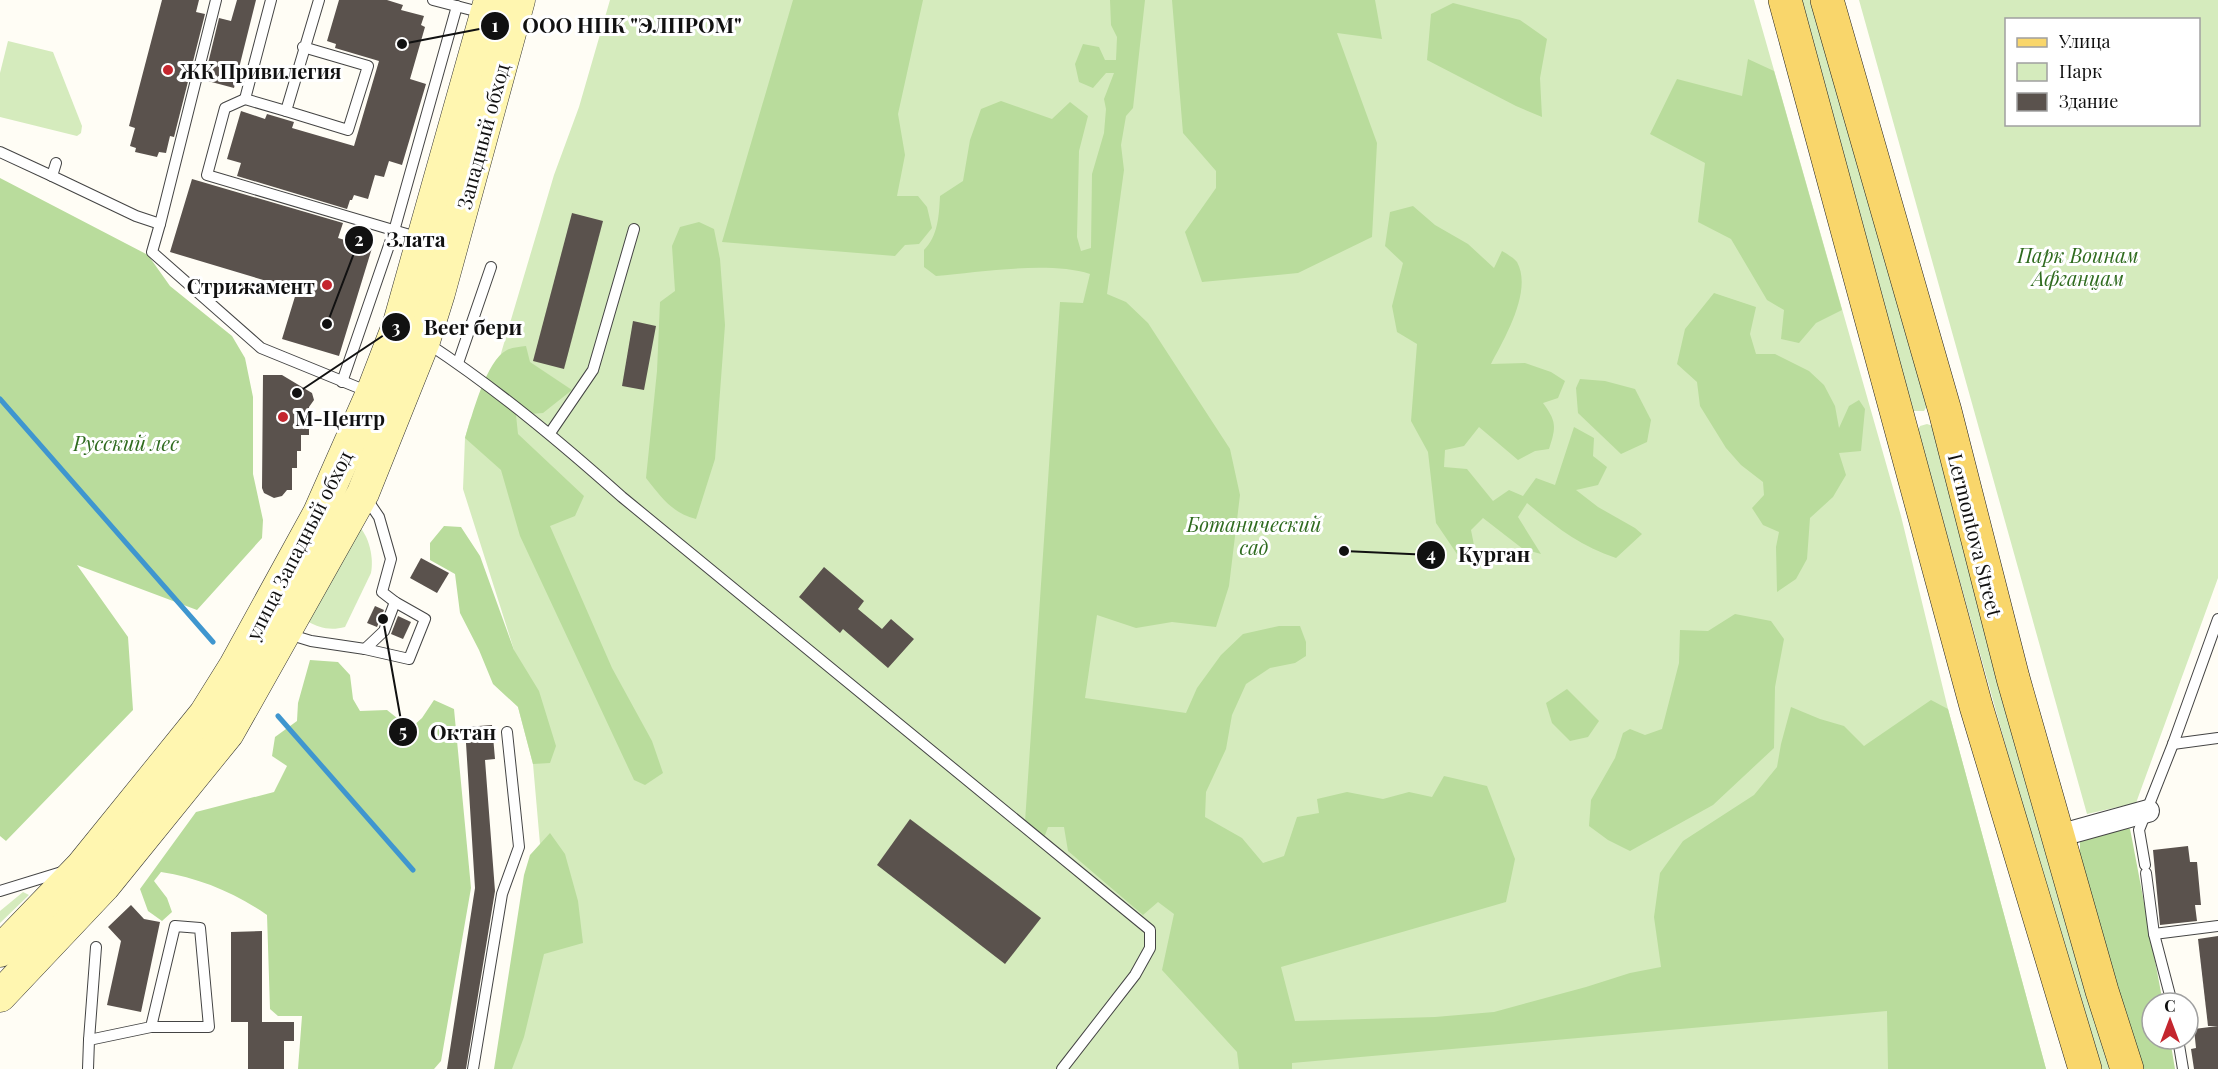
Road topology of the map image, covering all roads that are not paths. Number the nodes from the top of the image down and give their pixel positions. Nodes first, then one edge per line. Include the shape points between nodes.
1 (216, 0) edge
2 (271, 0) edge
3 (319, 0) edge
4 (433, 0) edge
5 (519, 0) edge
6 (1785, 0) edge
7 (1827, 0) edge
8 (478, 7) edge
9 (303, 47) junction
10 (246, 99) junction
11 (286, 111) junction
12 (0, 152) edge
13 (56, 163) dead end
14 (52, 176) junction
15 (160, 224) junction
16 (634, 229) dead end
17 (409, 235) junction
18 (490, 267) dead end
19 (424, 341) junction
20 (458, 363) junction
21 (342, 382) junction
22 (372, 393) junction
23 (1945, 411) junction
24 (1900, 424) junction
25 (549, 433) junction
26 (363, 493) junction
27 (395, 602) junction
28 (2218, 619) edge
29 (285, 633) junction
30 (365, 649) junction
31 (507, 732) dead end
32 (2218, 738) edge
33 (2173, 744) junction
34 (2148, 811) junction
35 (2058, 836) junction
36 (82, 866) junction
37 (0, 891) edge
38 (2218, 926) edge
39 (2154, 934) junction
40 (96, 947) dead end
41 (0, 951) edge
42 (2169, 991) edge
43 (0, 996) edge
44 (151, 1027) junction
45 (89, 1040) junction
46 (2180, 1051) edge
47 (88, 1069) edge
48 (473, 1069) edge
49 (1062, 1069) edge
50 (2085, 1069) edge
51 (2127, 1069) edge
52 (2183, 1069) edge

1 - 15 lane
2 - 10 lane
3 - 9 lane
4 - 8 lane
5 - 19 main road, Западный обход
6 - 24 main road
7 - 23 main road, Lermontova Street
8 - 17 main road, улица Западный обход
9 - 11 lane
9 - 11 lane via 368,66 348,130
10 - 11 lane
10 - 17 lane via 225,108 207,176
12 - 14 lane
13 - 14 lane
14 - 15 lane
15 - 21 lane via 152,252 261,348
16 - 25 lane via 593,370
17 - 21 lane
17 - 22 main road, улица Западный обход via 399,323
18 - 20 lane
19 - 20 lane
19 - 26 main road, улица Западный обход
20 - 25 lane
21 - 22 lane
22 - 36 main road, улица Западный обход via 319,513 229,676 186,740
23 - 24 main road
23 - 35 main road, Lermontova Street
24 - 50 main road via 1976,706
25 - 49 lane via 621,497 1150,930 1150,948 1135,975
26 - 27 lane via 379,517 391,559 382,592
26 - 29 main road, улица Западный обход
27 - 30 lane via 384,631
27 - 30 lane via 425,619 409,659
28 - 33 lane
29 - 30 lane
29 - 43 main road, улица Западный обход via 228,733 104,886
31 - 48 lane via 519,847 502,894
32 - 33 lane
33 - 34 lane
34 - 35 street
34 - 39 lane via 2139,830
35 - 51 main road, Lermontova Street
36 - 37 lane
36 - 41 main road, улица Западный обход
38 - 39 lane
39 - 42 lane
40 - 45 lane
44 - 44 lane via 209,1027 200,928 175,926
44 - 45 lane
45 - 47 lane
46 - 52 lane

